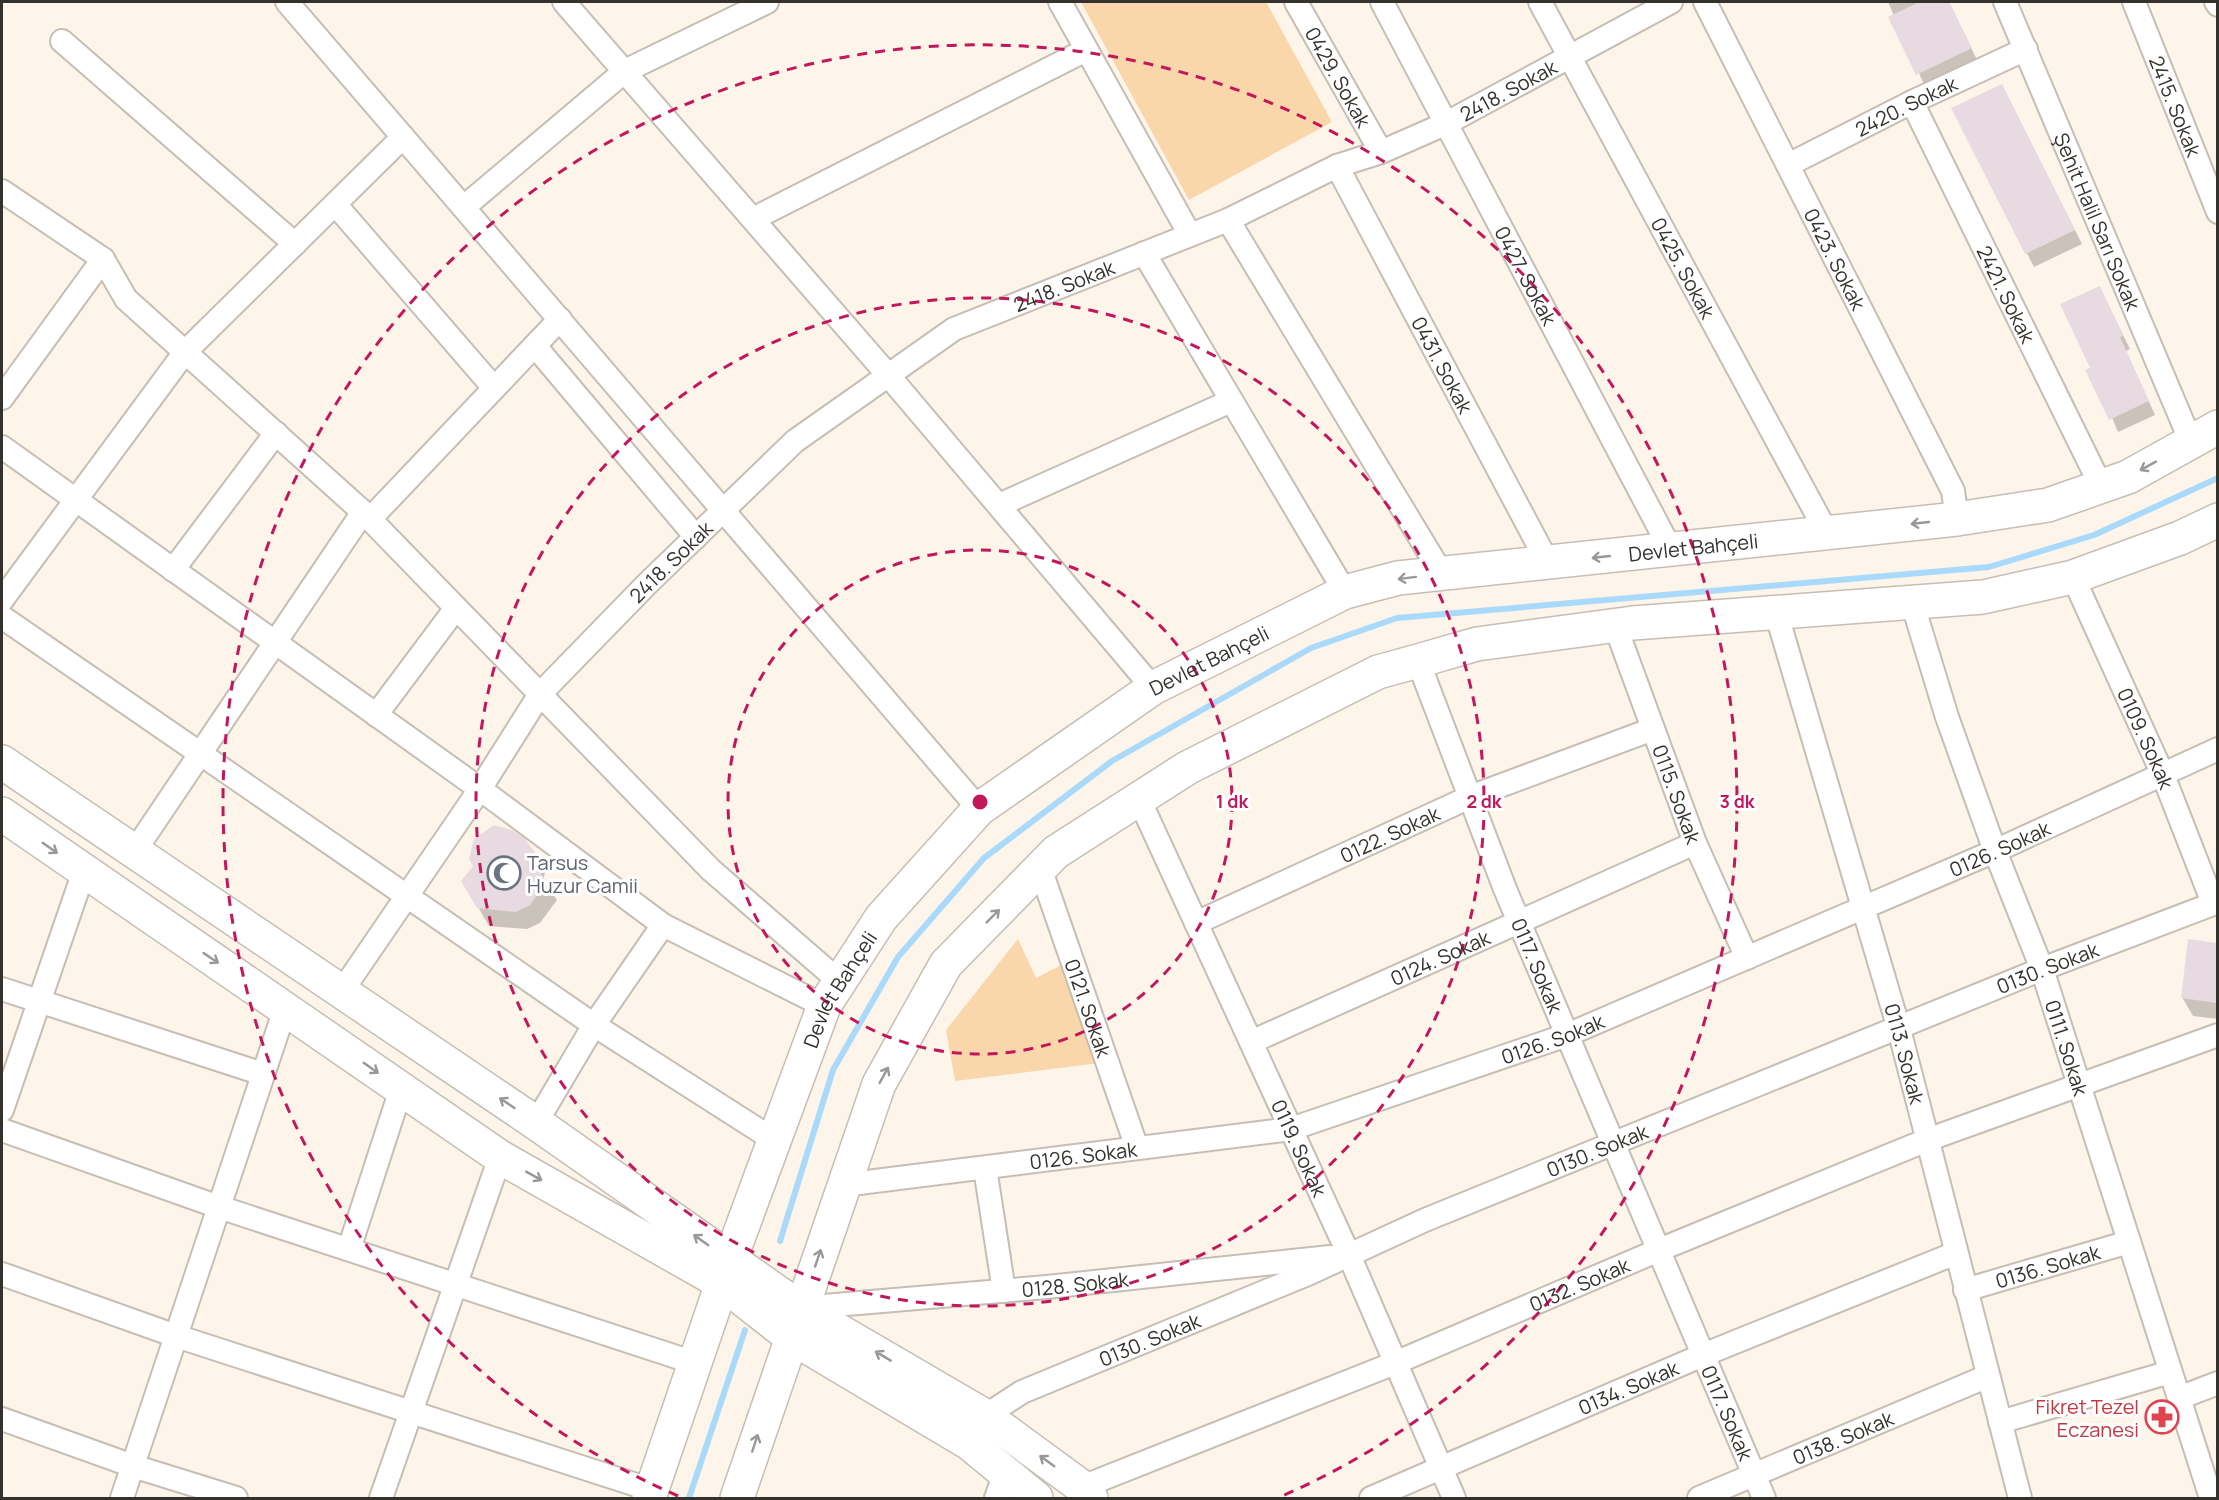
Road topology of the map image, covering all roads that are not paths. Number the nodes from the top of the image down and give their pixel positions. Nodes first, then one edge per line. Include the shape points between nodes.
1 (287, 2) edge
2 (564, 2) edge
3 (767, 2) edge
4 (1059, 2) edge
5 (1296, 2) edge
6 (1382, 2) edge
7 (1540, 2) edge
8 (1671, 2) edge
9 (1705, 2) edge
10 (2005, 2) edge
11 (2134, 2) edge
12 (62, 41) dead end
13 (2026, 49) junction
14 (1086, 50) junction
15 (1568, 57) junction
16 (625, 71) junction
17 (1912, 102) junction
18 (1445, 124) junction
19 (403, 137) junction
20 (1381, 152) junction
21 (1788, 165) junction
22 (1337, 166) junction
23 (2, 192) edge
24 (335, 204) junction
25 (464, 207) junction
26 (2217, 212) edge
27 (753, 219) junction
28 (1228, 220) junction
29 (1190, 235) junction
30 (295, 244) junction
31 (1144, 253) junction
32 (103, 259) junction
33 (560, 319) junction
34 (535, 346) junction
35 (185, 352) junction
36 (888, 375) junction
37 (494, 388) junction
38 (2, 398) edge
39 (1232, 401) junction
40 (276, 434) junction
41 (2204, 435) edge
42 (2, 447) edge
43 (2101, 486) junction
44 (74, 500) junction
45 (999, 505) junction
46 (725, 509) junction
47 (366, 516) junction
48 (1957, 519) junction
49 (2217, 520) edge
50 (1827, 533) junction
51 (696, 537) junction
52 (1671, 550) junction
53 (1548, 562) junction
54 (173, 570) junction
55 (1442, 574) junction
56 (2073, 577) junction
57 (1345, 592) junction
58 (2, 600) edge
59 (1912, 602) junction
60 (456, 608) junction
61 (1776, 612) junction
62 (2, 617) edge
63 (1615, 625) junction
64 (274, 642) junction
65 (1418, 661) junction
66 (1154, 688) junction
67 (540, 694) junction
68 (376, 715) junction
69 (1653, 729) junction
70 (2217, 749) edge
71 (202, 755) junction
72 (2, 762) edge
73 (2163, 775) junction
74 (480, 789) junction
75 (1470, 797) junction
76 (1139, 799) junction
77 (979, 809) junction
78 (2, 814) edge
79 (1695, 843) junction
80 (1995, 851) junction
81 (134, 852) junction
82 (1040, 868) junction
83 (84, 871) junction
84 (406, 895) junction
85 (2215, 902) edge
86 (1864, 909) junction
87 (1519, 921) junction
88 (1196, 923) junction
89 (663, 925) junction
90 (1748, 958) junction
91 (2042, 969) junction
92 (2, 989) edge
93 (342, 991) junction
94 (832, 994) junction
95 (40, 1000) junction
96 (285, 1009) junction
97 (594, 1025) junction
98 (1899, 1029) junction
99 (1567, 1035) junction
100 (2217, 1035) edge
101 (1251, 1041) junction
102 (263, 1074) junction
103 (2079, 1084) junction
104 (401, 1089) junction
105 (2, 1110) edge
106 (536, 1123) junction
107 (1291, 1129) junction
108 (2, 1130) edge
109 (774, 1140) junction
110 (1927, 1140) junction
111 (1614, 1144) junction
112 (1137, 1148) junction
113 (500, 1157) junction
114 (985, 1167) junction
115 (843, 1185) junction
116 (219, 1207) junction
117 (2129, 1242) junction
118 (349, 1249) junction
119 (1659, 1250) junction
120 (1956, 1253) junction
121 (1349, 1255) junction
122 (726, 1272) junction
123 (2, 1274) edge
124 (456, 1283) junction
125 (1965, 1290) junction
126 (1004, 1291) junction
127 (796, 1322) junction
128 (176, 1336) junction
129 (1703, 1355) junction
130 (1395, 1362) junction
131 (695, 1363) junction
132 (2170, 1371) junction
133 (1988, 1376) junction
134 (2217, 1383) edge
135 (2179, 1398) junction
136 (412, 1410) junction
137 (985, 1416) junction
138 (2, 1419) edge
139 (2000, 1422) junction
140 (133, 1466) junction
141 (1442, 1470) junction
142 (1754, 1476) junction
143 (1000, 1486) edge
144 (1087, 1493) edge
145 (651, 1494) edge
146 (2015, 1497) edge
147 (122, 1498) edge
148 (236, 1498) edge
149 (381, 1498) edge
150 (737, 1498) edge
151 (1036, 1498) edge
152 (1371, 1498) edge
153 (1454, 1498) edge
154 (1699, 1498) edge
155 (1764, 1498) edge
156 (2211, 1498) edge

1 - 19 street
2 - 16 street
3 - 16 street
4 - 14 street
5 - 20 street, 0429. Sokak
6 - 18 street, 0427. Sokak
7 - 15 street, 0425. Sokak
8 - 15 street, 2418. Sokak
9 - 21 street, 0423. Sokak
10 - 13 street, Şehit Halil Sarı Sokak
11 - 26 street, 2415. Sokak
12 - 30 street
13 - 17 street, 2420. Sokak
13 - 41 street, Şehit Halil Sarı Sokak
14 - 27 street
14 - 29 street
15 - 18 street, 2418. Sokak
15 - 50 street, 0425. Sokak
16 - 25 street
16 - 27 street
17 - 21 street, 2420. Sokak
17 - 43 street, 2421. Sokak
18 - 20 street, 2418. Sokak
18 - 52 street, 0427. Sokak
19 - 24 street
19 - 25 street
20 - 22 street, 2418. Sokak
21 - 48 street, 0423. Sokak via 1953,491
22 - 28 street, 2418. Sokak
22 - 53 street, 0431. Sokak
23 - 32 street
24 - 30 street
24 - 37 street
25 - 33 street
27 - 36 street
28 - 29 street, 2418. Sokak
28 - 55 street
29 - 31 street, 2418. Sokak
30 - 35 street
31 - 36 street, 2418. Sokak via 954,329
31 - 39 street
32 - 35 street via 126,299
32 - 38 street
33 - 34 street
33 - 46 street
34 - 37 street
34 - 51 street
35 - 40 street
35 - 44 street
36 - 45 street
36 - 46 street, 2418. Sokak via 795,441
37 - 47 street
39 - 45 street
39 - 57 street
40 - 47 street
40 - 54 street
41 -> 43 street, Devlet Bahçeli via 2128,477
42 - 44 street
43 - 48 street, Devlet Bahçeli via 2048,505
44 - 54 street
44 - 58 street
45 - 66 street
46 - 51 street, 2418. Sokak
46 - 77 street
47 - 60 street
47 - 64 street
48 -> 50 street, Devlet Bahçeli
49 - 56 street via 2180,538
50 - 52 street, Devlet Bahçeli
51 - 67 street, 2418. Sokak
52 -> 53 street, Devlet Bahçeli
53 - 55 street, Devlet Bahçeli
54 - 64 street
55 -> 57 street, Devlet Bahçeli via 1398,578
56 - 59 street via 1983,597
56 - 73 street, 0109. Sokak
57 - 66 street, Devlet Bahçeli
59 - 61 street
59 - 80 street, 0111. Sokak via 1947,717
60 - 67 street
60 - 68 street
61 - 63 street
61 - 86 street, 0113. Sokak
62 - 71 street
63 - 65 street via 1477,644
63 - 69 street, 0115. Sokak
64 - 68 street
64 - 71 street
65 - 75 street, 0117. Sokak
65 - 76 street via 1378,672 1186,768
66 - 77 street, Devlet Bahçeli
67 - 74 street, 2418. Sokak
67 - 94 street
68 - 74 street
69 - 75 street, 0122. Sokak
69 - 79 street, 0115. Sokak
70 - 73 street, 0126. Sokak
71 - 81 street
71 - 84 street
72 - 81 street
73 - 80 street, 0126. Sokak
73 - 85 street, 0109. Sokak
74 - 84 street, 2418. Sokak
74 - 89 street
75 - 87 street, 0117. Sokak
75 - 88 street, 0122. Sokak
76 - 82 street via 1056,852
76 - 88 street, 0119. Sokak
77 - 94 street, Devlet Bahçeli via 881,918
78 -> 83 street
79 - 87 street, 0124. Sokak
79 - 90 street, 0115. Sokak
80 - 86 street, 0126. Sokak
80 - 91 street, 0111. Sokak
81 - 93 street
82 - 112 street, 0121. Sokak
115 -> 82 street via 879,1084 946,964
83 - 95 street
83 -> 96 street
84 - 93 street, 2418. Sokak
84 - 97 street
85 - 91 street, 0130. Sokak
86 - 90 street, 0126. Sokak
86 - 98 street, 0113. Sokak
87 - 99 street, 0117. Sokak
87 - 101 street, 0124. Sokak
88 - 101 street, 0119. Sokak
89 - 94 street
89 - 97 street
90 - 99 street, 0126. Sokak
91 - 98 street, 0130. Sokak
91 - 103 street, 0111. Sokak
92 - 95 street
106 -> 93 street
94 - 109 street, Devlet Bahçeli
95 - 102 street
95 - 105 street
96 - 102 street
96 -> 104 street
97 - 106 street
97 - 109 street
98 - 110 street, 0113. Sokak
98 - 111 street, 0130. Sokak
99 - 107 street, 0126. Sokak
99 - 111 street, 0117. Sokak
100 - 103 street, 0132. Sokak
101 - 107 street, 0119. Sokak
102 - 116 street
103 - 110 street, 0132. Sokak
103 - 117 street, 0111. Sokak
104 - 113 street
104 - 118 street
122 -> 106 street
107 - 112 street, 0126. Sokak
107 - 121 street, 0119. Sokak
108 - 116 street
109 - 122 street, Devlet Bahçeli
110 - 119 street, 0132. Sokak
110 - 120 street, 0113. Sokak
111 - 119 street, 0117. Sokak
111 - 121 street, 0130. Sokak
112 - 114 street, 0126. Sokak
113 -> 122 street
113 - 124 street
114 - 115 street, 0126. Sokak
114 - 126 street
127 -> 115 street
116 - 118 street
116 - 128 street
117 - 125 street, 0136. Sokak
117 - 132 street, 0111. Sokak
118 - 124 street
119 - 129 street, 0117. Sokak
119 - 130 street, 0132. Sokak
120 - 125 street, 0113. Sokak
120 - 129 street, 0134. Sokak
121 - 126 street, 0128. Sokak
121 - 130 street, 0119. Sokak
121 - 137 street, 0130. Sokak via 1022,1392
122 - 127 street
122 - 131 street, Devlet Bahçeli
123 - 128 street
124 - 131 street
124 - 136 street
125 - 133 street, 0113. Sokak
126 - 127 street, 0128. Sokak
137 -> 127 street
127 - 143 street via 969,1443
150 -> 127 street
128 - 136 street
128 - 140 street
129 - 141 street, 0134. Sokak
129 - 142 street, 0117. Sokak
130 - 141 street, 0119. Sokak
130 - 144 street, 0132. Sokak
131 - 145 street, Devlet Bahçeli
132 - 135 street, 0111. Sokak
132 - 139 street
133 - 139 street, 0113. Sokak
133 - 142 street, 0138. Sokak
134 - 135 street
135 - 156 street, 0111. Sokak
136 - 145 street
136 - 149 street
144 -> 137 street
138 - 140 street
139 - 146 street, 0113. Sokak
140 - 147 street
140 - 148 street
141 - 152 street, 0134. Sokak
141 - 153 street, 0119. Sokak
142 - 154 street, 0138. Sokak
142 - 155 street, 0117. Sokak
143 - 151 street

